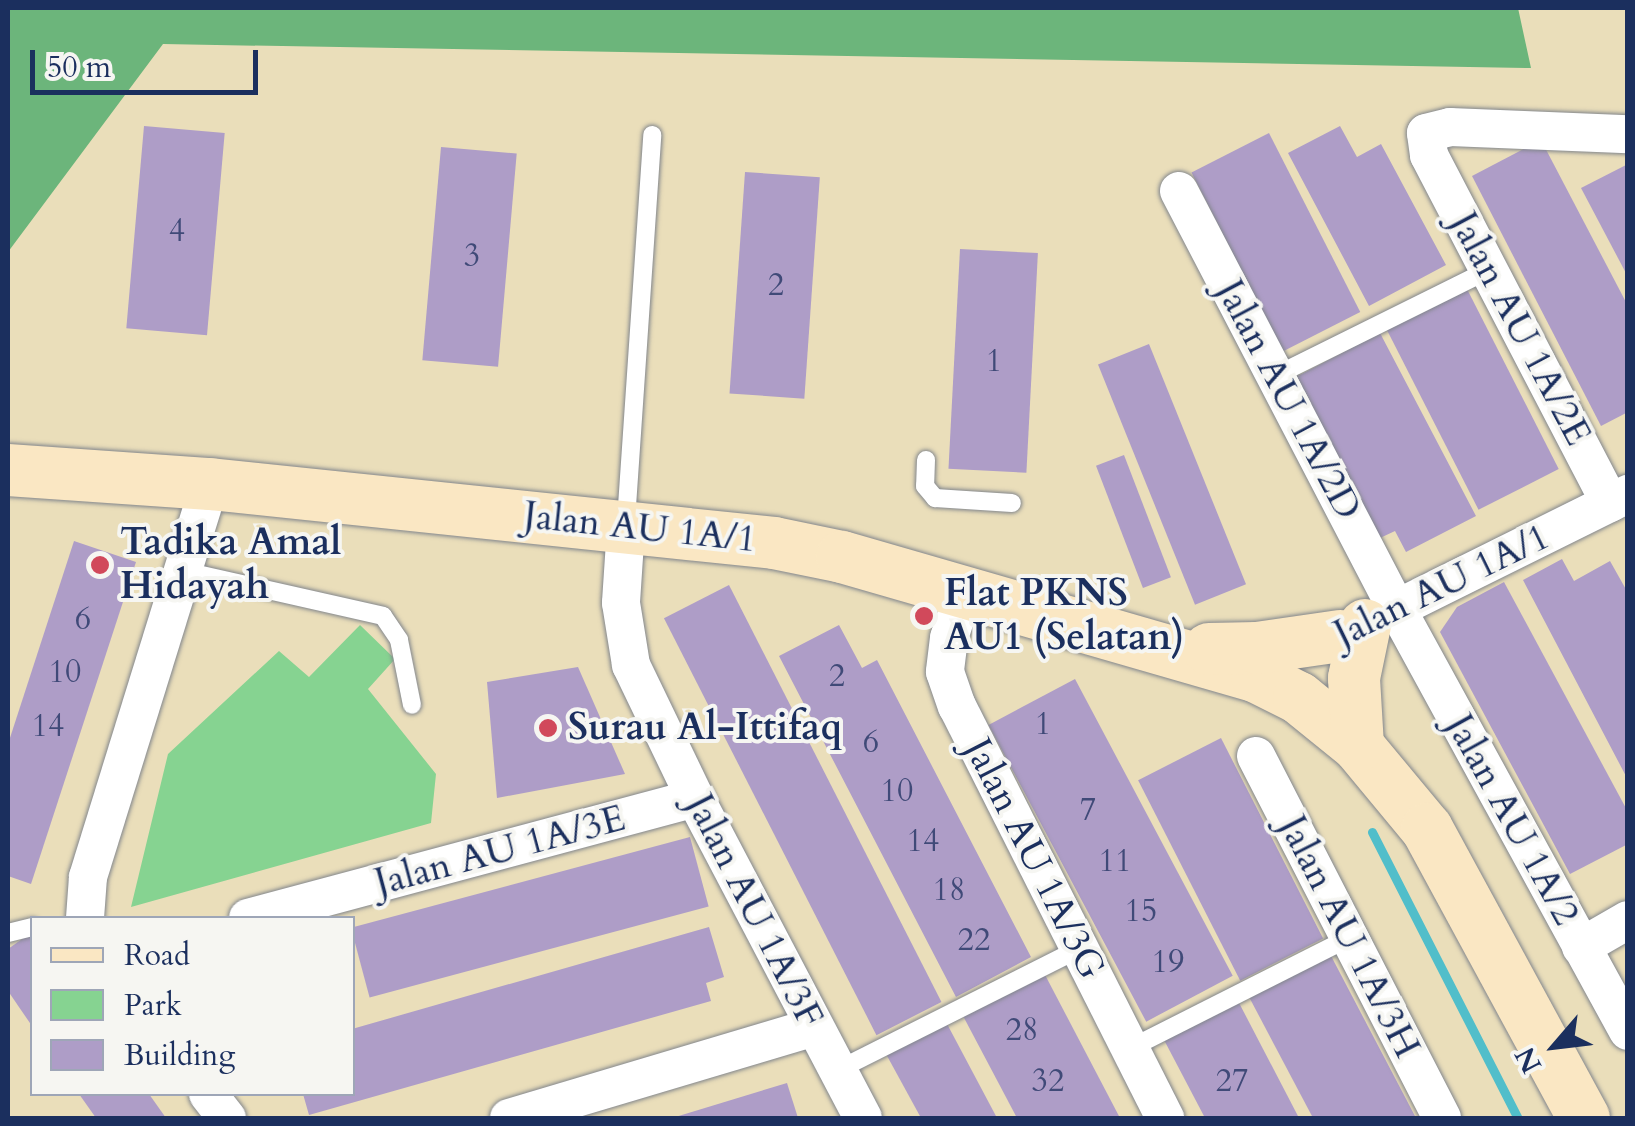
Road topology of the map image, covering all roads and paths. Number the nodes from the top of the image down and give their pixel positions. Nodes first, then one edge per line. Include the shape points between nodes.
1 (1628, 134) edge
2 (652, 136) dead end
3 (1179, 191) dead end
4 (1489, 270) junction
5 (1275, 376) junction
6 (926, 460) dead end
7 (8, 470) edge
8 (210, 484) junction
9 (1619, 499) edge
10 (1012, 503) dead end
11 (626, 526) junction
12 (184, 571) junction
13 (964, 592) junction
14 (1367, 623) junction
15 (1177, 651) junction
16 (1257, 677) junction
17 (412, 705) dead end
18 (1358, 746) junction
19 (1256, 756) dead end
20 (695, 798) junction
21 (78, 916) edge
22 (255, 916) edge
23 (1628, 920) edge
24 (1349, 938) junction
25 (1580, 947) junction
26 (1079, 949) junction
27 (814, 1027) junction
28 (1628, 1032) edge
29 (1129, 1049) junction
30 (838, 1070) junction
31 (210, 1096) edge
32 (227, 1118) edge
33 (509, 1118) edge
34 (863, 1118) edge
35 (1164, 1118) edge
36 (1442, 1118) edge
37 (1584, 1118) edge

1 - 4 street, Jalan AU 1A/2E via 1434,128 1426,133 1429,155
2 - 11 lane
3 - 5 street, Jalan AU 1A/2D
4 - 5 lane
4 - 9 street, Jalan AU 1A/2E
5 - 14 street, Jalan AU 1A/2D
6 - 10 lane via 925,486 935,498
7 - 8 street, Jalan AU 1A/1
8 - 11 street, Jalan AU 1A/1
8 - 12 street
9 - 14 street, Jalan AU 1A/1
11 - 13 street, Jalan AU 1A/1 via 774,543
11 - 20 street, Jalan AU 1A/3F via 621,603 631,665
12 - 17 lane via 383,616 399,640
12 - 21 street
13 - 15 street, Jalan AU 1A/1
13 - 26 street, Jalan AU 1A/3G via 945,672
14 - 15 street via 1258,648
14 - 16 street, Jalan AU 1A/1
14 - 18 street via 1354,678
14 - 25 street, Jalan AU 1A/2
15 - 16 street, Jalan AU 1A/1
16 - 18 street, Jalan AU 1A/1 via 1299,698
18 - 37 street, Jalan AU 1A/1 via 1428,829
19 - 24 street, Jalan AU 1A/3H
20 - 22 street, Jalan AU 1A/3E
20 - 27 street, Jalan AU 1A/3F
23 - 25 street
24 - 29 lane
24 - 36 street, Jalan AU 1A/3H
25 - 28 street, Jalan AU 1A/2
26 - 29 street, Jalan AU 1A/3G
26 - 30 lane
27 - 30 street, Jalan AU 1A/3F
27 - 33 street
29 - 35 street, Jalan AU 1A/3G
30 - 34 street, Jalan AU 1A/3F
31 - 32 street

